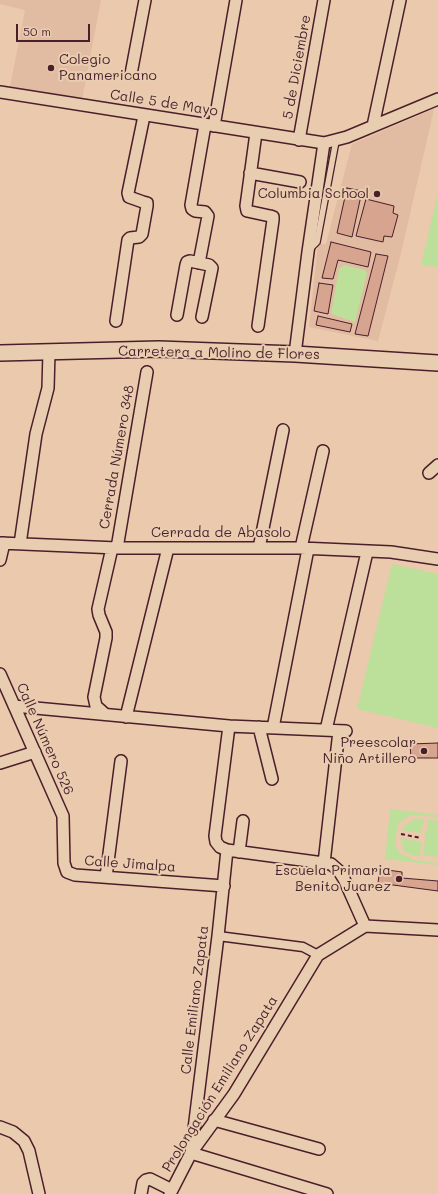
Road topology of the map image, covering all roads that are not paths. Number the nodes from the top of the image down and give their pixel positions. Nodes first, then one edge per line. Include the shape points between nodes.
1 (145, 0) edge
2 (236, 0) edge
3 (324, 0) edge
4 (400, 0) edge
5 (131, 74) dead end
6 (0, 92) edge
7 (438, 99) edge
8 (144, 116) junction
9 (210, 126) junction
10 (373, 126) junction
11 (256, 133) junction
12 (299, 140) junction
13 (336, 141) junction
14 (324, 143) junction
15 (250, 173) junction
16 (300, 182) dead end
17 (308, 252) junction
18 (199, 263) junction
19 (177, 315) dead end
20 (202, 317) dead end
21 (116, 322) dead end
22 (258, 326) dead end
23 (49, 352) junction
24 (0, 353) edge
25 (295, 354) junction
26 (438, 363) edge
27 (147, 372) dead end
28 (283, 430) dead end
29 (323, 451) dead end
30 (438, 465) edge
31 (429, 473) dead end
32 (2, 543) edge
33 (20, 544) junction
34 (114, 548) junction
35 (168, 548) junction
36 (259, 548) junction
37 (304, 549) junction
38 (367, 552) junction
39 (438, 559) edge
40 (0, 560) edge
41 (0, 674) edge
42 (14, 706) junction
43 (105, 714) junction
44 (126, 717) junction
45 (229, 726) junction
46 (259, 727) junction
47 (273, 728) junction
48 (326, 730) junction
49 (34, 752) junction
50 (121, 760) dead end
51 (0, 764) edge
52 (272, 779) dead end
53 (63, 816) joint
54 (243, 821) dead end
55 (227, 850) junction
56 (239, 852) junction
57 (324, 863) junction
58 (106, 877) junction
59 (224, 886) junction
60 (365, 926) junction
61 (438, 930) edge
62 (218, 936) junction
63 (318, 955) junction
64 (214, 1120) junction
65 (0, 1127) edge
66 (319, 1149) dead end
67 (191, 1153) junction
68 (171, 1192) edge
69 (39, 1194) edge
70 (141, 1194) edge
71 (327, 1194) edge

1 - 5 street
2 - 9 street
3 - 12 street, 5 de Diciembre
4 - 10 street
6 - 8 street, Calle 5 de Mayo
7 - 10 street, Calle 5 de Mayo
8 - 9 street, Calle 5 de Mayo
8 - 21 street via 128,193 129,197 144,202 147,206 142,234 128,240
9 - 11 street, Calle 5 de Mayo
9 - 18 street via 191,205 195,211 205,212 208,216
10 - 13 street, Calle 5 de Mayo
11 - 12 street, Calle 5 de Mayo
11 - 15 street
12 - 14 street, Calle 5 de Mayo
13 - 14 street, Calle 5 de Mayo
13 - 17 lane via 317,242
14 - 17 street
15 - 16 street
15 - 22 street via 246,211 273,217
17 - 25 street
18 - 19 street via 187,262
18 - 20 street via 212,268
23 - 24 main road, Carretera a Molino de Flores
23 - 25 main road, Carretera a Molino de Flores via 159,349
23 - 33 street via 48,388 36,434
25 - 26 main road, Carretera a Molino de Flores
27 - 34 street, Cerrada Número 348
28 - 36 street
29 - 37 street
30 - 31 street
32 - 33 street, Cerrada de Abasolo
32 - 40 street, Cerrada de Abasolo
33 - 34 street, Cerrada de Abasolo
34 - 35 street, Cerrada de Abasolo
34 - 43 street, Cerrada Número 348 via 98,609 106,638 94,702
35 - 36 street, Cerrada de Abasolo
35 - 44 street
36 - 37 street, Cerrada de Abasolo
37 - 38 street, Cerrada de Abasolo
37 - 47 street
38 - 39 street, Cerrada de Abasolo via 391,552
38 - 48 street
41 - 42 street, Calle Número 526
42 - 43 street
42 - 49 street, Calle Número 526
43 - 44 street
44 - 45 street
45 - 46 street
45 - 55 street via 216,836 216,842
46 - 47 street
46 - 52 street
47 - 48 street
48 - 57 street via 343,731
49 - 51 street
49 - 53 street, Calle Número 526
50 - 58 street
53 - 58 street, Calle Jimalpa via 64,863 68,872 75,876
54 - 56 street
55 - 56 street
55 - 59 street, Calle Emiliano Zapata
56 - 57 street
57 - 60 street via 331,864 339,871
58 - 59 street, Calle Jimalpa
59 - 62 street, Calle Emiliano Zapata
60 - 61 street
60 - 63 street, Prolongación Emiliano Zapata
62 - 63 street via 303,947
62 - 67 street, Calle Emiliano Zapata
63 - 64 street, Prolongación Emiliano Zapata via 234,1094
64 - 66 street
64 - 67 street, Prolongación Emiliano Zapata
65 - 69 street via 13,1132 24,1142 29,1151
67 - 68 street, Prolongación Emiliano Zapata
67 - 71 street
68 - 70 street via 150,1179 143,1183

